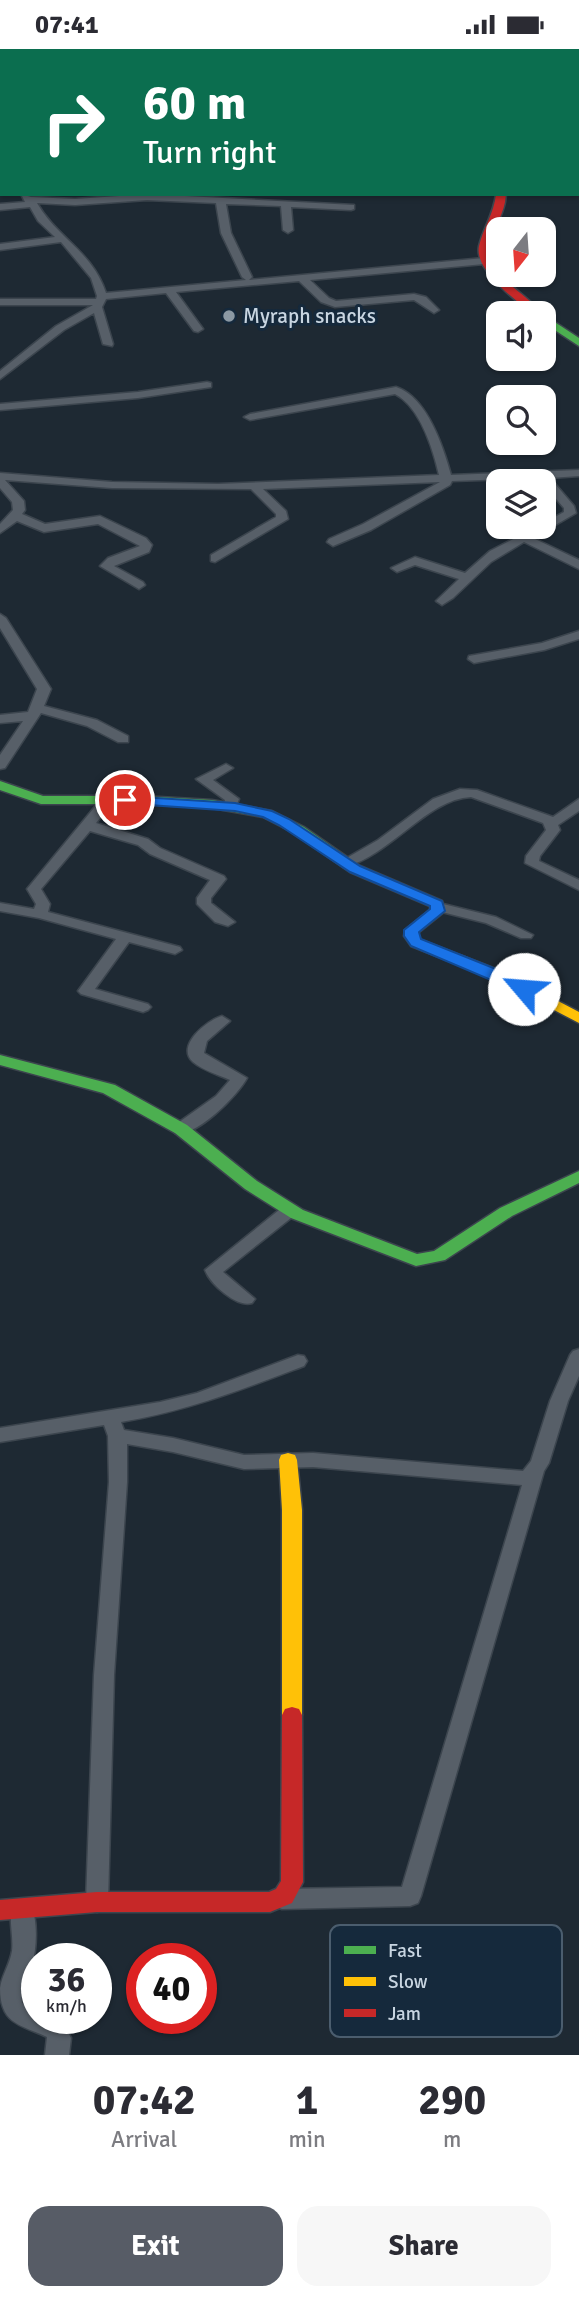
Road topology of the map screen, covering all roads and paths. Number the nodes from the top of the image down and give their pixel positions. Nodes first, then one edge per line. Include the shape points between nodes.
1 (501, 196) edge
2 (28, 199) edge
3 (221, 202) junction
4 (286, 206) junction
5 (0, 207) edge
6 (351, 207) dead end
7 (289, 230) dead end
8 (65, 239) junction
9 (0, 247) edge
10 (484, 261) junction
11 (247, 277) dead end
12 (303, 279) junction
13 (169, 290) junction
14 (524, 301) edge
15 (0, 302) edge
16 (99, 302) junction
17 (434, 310) dead end
18 (556, 327) edge
19 (198, 329) dead end
20 (579, 343) edge
21 (108, 344) dead end
22 (0, 376) edge
23 (207, 385) dead end
24 (0, 407) edge
25 (250, 417) dead end
26 (579, 473) edge
27 (556, 474) edge
28 (486, 476) edge
29 (0, 478) edge
30 (446, 478) junction
31 (254, 486) junction
32 (556, 492) edge
33 (16, 516) junction
34 (556, 522) edge
35 (0, 529) edge
36 (522, 539) edge
37 (526, 539) edge
38 (333, 542) dead end
39 (215, 558) dead end
40 (579, 565) edge
41 (397, 568) dead end
42 (467, 577) junction
43 (139, 585) dead end
44 (442, 601) dead end
45 (0, 618) edge
46 (579, 635) edge
47 (474, 659) dead end
48 (34, 712) junction
49 (0, 719) edge
50 (123, 739) dead end
51 (0, 765) edge
52 (226, 768) dead end
53 (0, 785) edge
54 (108, 800) junction
55 (230, 806) junction
56 (576, 810) edge
57 (552, 823) junction
58 (86, 825) junction
59 (345, 863) junction
60 (579, 885) edge
61 (0, 907) edge
62 (439, 907) junction
63 (40, 914) junction
64 (228, 922) dead end
65 (526, 935) dead end
66 (125, 937) junction
67 (175, 950) dead end
68 (143, 1007) dead end
69 (579, 1018) edge
70 (222, 1021) dead end
71 (0, 1060) edge
72 (181, 1129) junction
73 (579, 1176) edge
74 (290, 1210) junction
75 (246, 1299) dead end
76 (579, 1355) edge
77 (298, 1361) dead end
78 (114, 1428) junction
79 (0, 1436) edge
80 (288, 1461) junction
81 (535, 1472) junction
82 (282, 1899) junction
83 (97, 1902) junction
84 (11, 1910) edge
85 (57, 2055) edge

1 - 10 street via 500,213 483,249
2 - 3 street via 75,202 147,197
2 - 5 street
2 - 8 street via 41,219
3 - 4 street
3 - 11 street via 226,233
4 - 6 street
4 - 7 street
8 - 9 street
8 - 16 street via 96,278
10 - 12 street
10 - 14 street
12 - 13 street
12 - 17 street via 335,304 414,297
13 - 16 street
13 - 19 street
15 - 16 street
16 - 21 street
16 - 22 street
18 - 20 street
23 - 24 street
25 - 30 street via 402,391 424,419
26 - 27 street
28 - 30 street
29 - 31 street
29 - 33 street via 18,501
30 - 31 street
30 - 38 street via 446,483
31 - 39 street via 282,513 282,519
32 - 34 street via 571,511
33 - 35 street
33 - 43 street via 44,528 100,520 142,541 145,549 106,566
36 - 42 street via 494,554
37 - 40 street
41 - 42 street via 418,561
42 - 44 street
45 - 48 street via 42,681 44,689
46 - 47 street
48 - 49 street
48 - 50 street via 92,723
48 - 51 street
52 - 55 street via 203,779 232,799
53 - 54 street via 41,800
54 - 55 street
54 - 58 street
55 - 59 street via 284,822
56 - 57 street
57 - 59 street via 472,793 453,794 386,841
57 - 60 street via 553,830 532,863
58 - 63 street via 34,889 43,904
58 - 64 street via 143,842 219,880 204,904
59 - 62 street
61 - 63 street
62 - 65 street via 491,920
62 - 69 street via 412,930 416,943 496,974
63 - 66 street
66 - 67 street
66 - 68 street via 86,991
70 - 72 street via 199,1040 195,1053 239,1078 238,1082
71 - 72 street via 109,1089
72 - 74 street
73 - 74 street via 506,1212 429,1260 403,1256
74 - 75 street via 214,1270
76 - 81 street
77 - 78 street
78 - 79 street
78 - 80 street via 244,1462
78 - 83 street via 118,1482 104,1675
80 - 81 street via 313,1459 517,1478
80 - 82 street via 292,1510 292,1882
81 - 82 street via 410,1896
82 - 83 street
83 - 84 street
84 - 85 street via 23,1956 7,1987 8,1999 24,2018 55,2030

